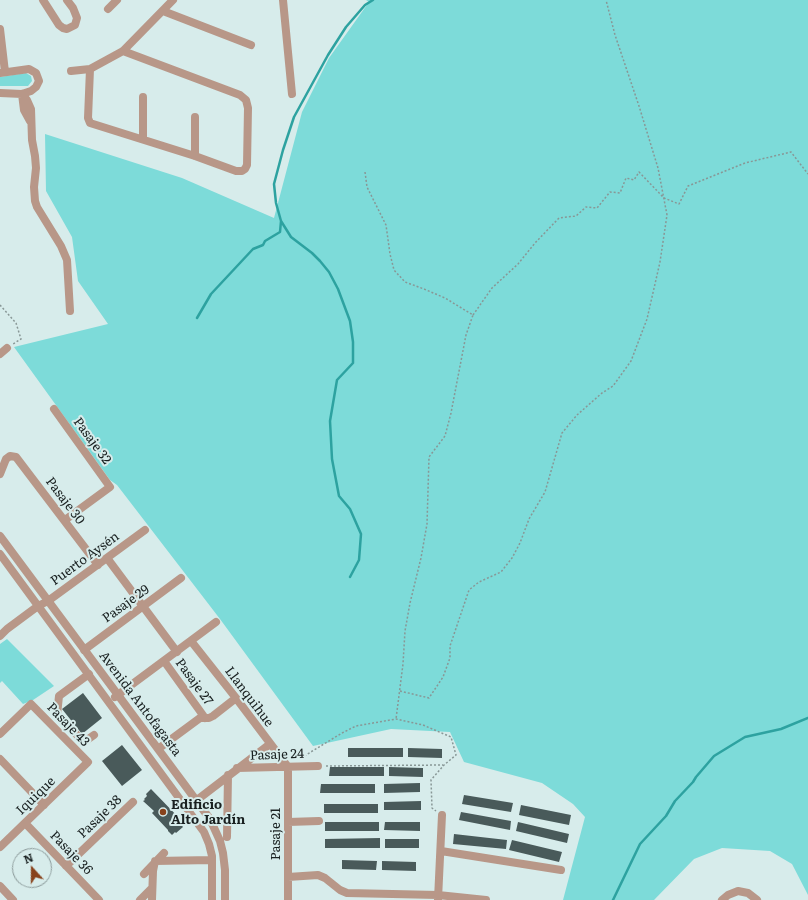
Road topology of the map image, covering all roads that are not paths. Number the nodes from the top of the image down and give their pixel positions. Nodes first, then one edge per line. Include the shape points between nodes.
1 (44, 0) edge
2 (67, 0) edge
3 (117, 0) edge
4 (173, 0) edge
5 (283, 0) edge
6 (108, 9) dead end
7 (163, 10) junction
8 (0, 29) edge
9 (251, 45) dead end
10 (1, 49) edge
11 (123, 51) junction
12 (90, 69) junction
13 (71, 71) dead end
14 (3, 72) edge
15 (0, 93) edge
16 (22, 94) junction
17 (292, 94) dead end
18 (143, 97) dead end
19 (195, 117) dead end
20 (143, 139) junction
21 (195, 156) junction
22 (70, 312) dead end
23 (54, 409) dead end
24 (0, 474) edge
25 (65, 520) junction
26 (145, 530) dead end
27 (0, 536) edge
28 (1, 558) edge
29 (107, 558) junction
30 (98, 565) junction
31 (181, 578) dead end
32 (48, 601) junction
33 (38, 606) junction
34 (143, 606) junction
35 (216, 622) dead end
36 (0, 636) edge
37 (191, 642) junction
38 (84, 650) junction
39 (177, 652) junction
40 (164, 661) junction
41 (89, 674) junction
42 (118, 695) junction
43 (236, 698) junction
44 (109, 701) junction
45 (205, 718) junction
46 (2, 729) edge
47 (94, 735) dead end
48 (270, 744) junction
49 (158, 749) junction
50 (0, 761) edge
51 (88, 762) joint
52 (318, 766) road end
53 (288, 767) junction
54 (237, 768) junction
55 (228, 775) junction
56 (196, 800) junction
57 (133, 802) dead end
58 (44, 805) junction
59 (442, 815) road end
60 (319, 821) dead end
61 (288, 822) junction
62 (25, 823) junction
63 (227, 837) dead end
64 (0, 847) edge
65 (440, 851) junction
66 (164, 853) dead end
67 (212, 860) junction
68 (155, 861) junction
69 (66, 866) junction
70 (561, 870) dead end
71 (144, 874) dead end
72 (288, 877) junction
73 (0, 886) edge
74 (152, 888) junction
75 (438, 898) edge
76 (13, 900) edge
77 (99, 900) edge
78 (140, 900) edge
79 (152, 900) edge
80 (212, 900) edge
81 (225, 900) edge
82 (288, 900) edge
83 (486, 900) edge
84 (722, 900) edge
85 (757, 900) edge

1 - 2 street via 59,25 67,29 75,25 77,18
3 - 6 street
4 - 7 street
5 - 17 street
7 - 9 street
7 - 11 street
8 - 10 street
10 - 14 street
11 - 12 street
11 - 21 street via 240,95 246,100 248,108 245,169 236,171
12 - 13 street
12 - 20 street via 89,122
14 - 16 street via 29,69 36,73 36,87
15 - 16 street
16 - 22 street via 31,109 30,121 36,168 35,200 67,260
18 - 20 street
19 - 21 street
20 - 21 street
23 - 25 street, Pasaje 32 via 110,486
24 - 25 street, Pasaje 30 via 6,459 10,456 16,457
25 - 30 street, Pasaje 30
26 - 29 street, Puerto Aysén
27 - 32 street, Avenida Antofagasta
28 - 33 street, Avenida Antofagasta
29 - 30 street, Puerto Aysén
29 - 34 street
30 - 32 street, Puerto Aysén
31 - 34 street, Pasaje 29
32 - 33 street, Puerto Aysén
32 - 38 street, Avenida Antofagasta
33 - 36 street, Puerto Aysén
33 - 41 street, Avenida Antofagasta
34 - 38 street, Pasaje 29
34 - 39 street
35 - 37 street
37 - 39 street
37 - 43 street, Llanquihue
38 - 42 street, Avenida Antofagasta
39 - 40 street
40 - 42 street
40 - 45 street, Pasaje 27
41 - 44 street, Avenida Antofagasta
41 - 47 street via 59,696 57,714 84,742
42 - 44 street
42 - 49 street, Avenida Antofagasta
43 - 45 street via 213,716
43 - 48 street, Llanquihue
44 - 67 street, Avenida Antofagasta via 200,826 209,844
45 - 49 street via 200,718
46 - 51 street, Pasaje 43 via 31,704
48 - 53 street, Llanquihue
48 - 54 street
49 - 56 street, Avenida Antofagasta
50 - 58 street
51 - 58 street, Iquique
52 - 53 street, Pasaje 24
53 - 54 street, Pasaje 24
53 - 61 street, Pasaje 21
54 - 55 street
55 - 56 street
55 - 63 street
56 - 81 street, Avenida Antofagasta via 210,819 220,841 225,866
57 - 69 street, Pasaje 38
58 - 62 street, Iquique
59 - 65 street
60 - 61 street
61 - 72 street, Pasaje 21
62 - 64 street, Iquique
62 - 69 street, Pasaje 36
65 - 70 street
65 - 75 street
66 - 68 street
67 - 68 street
67 - 80 street, Avenida Antofagasta
68 - 71 street
68 - 74 street
69 - 77 street, Pasaje 36
72 - 75 street via 318,875 347,893
72 - 82 street, Pasaje 21
73 - 76 street
74 - 78 street
74 - 79 street
75 - 83 street
84 - 85 street via 738,891 748,893

